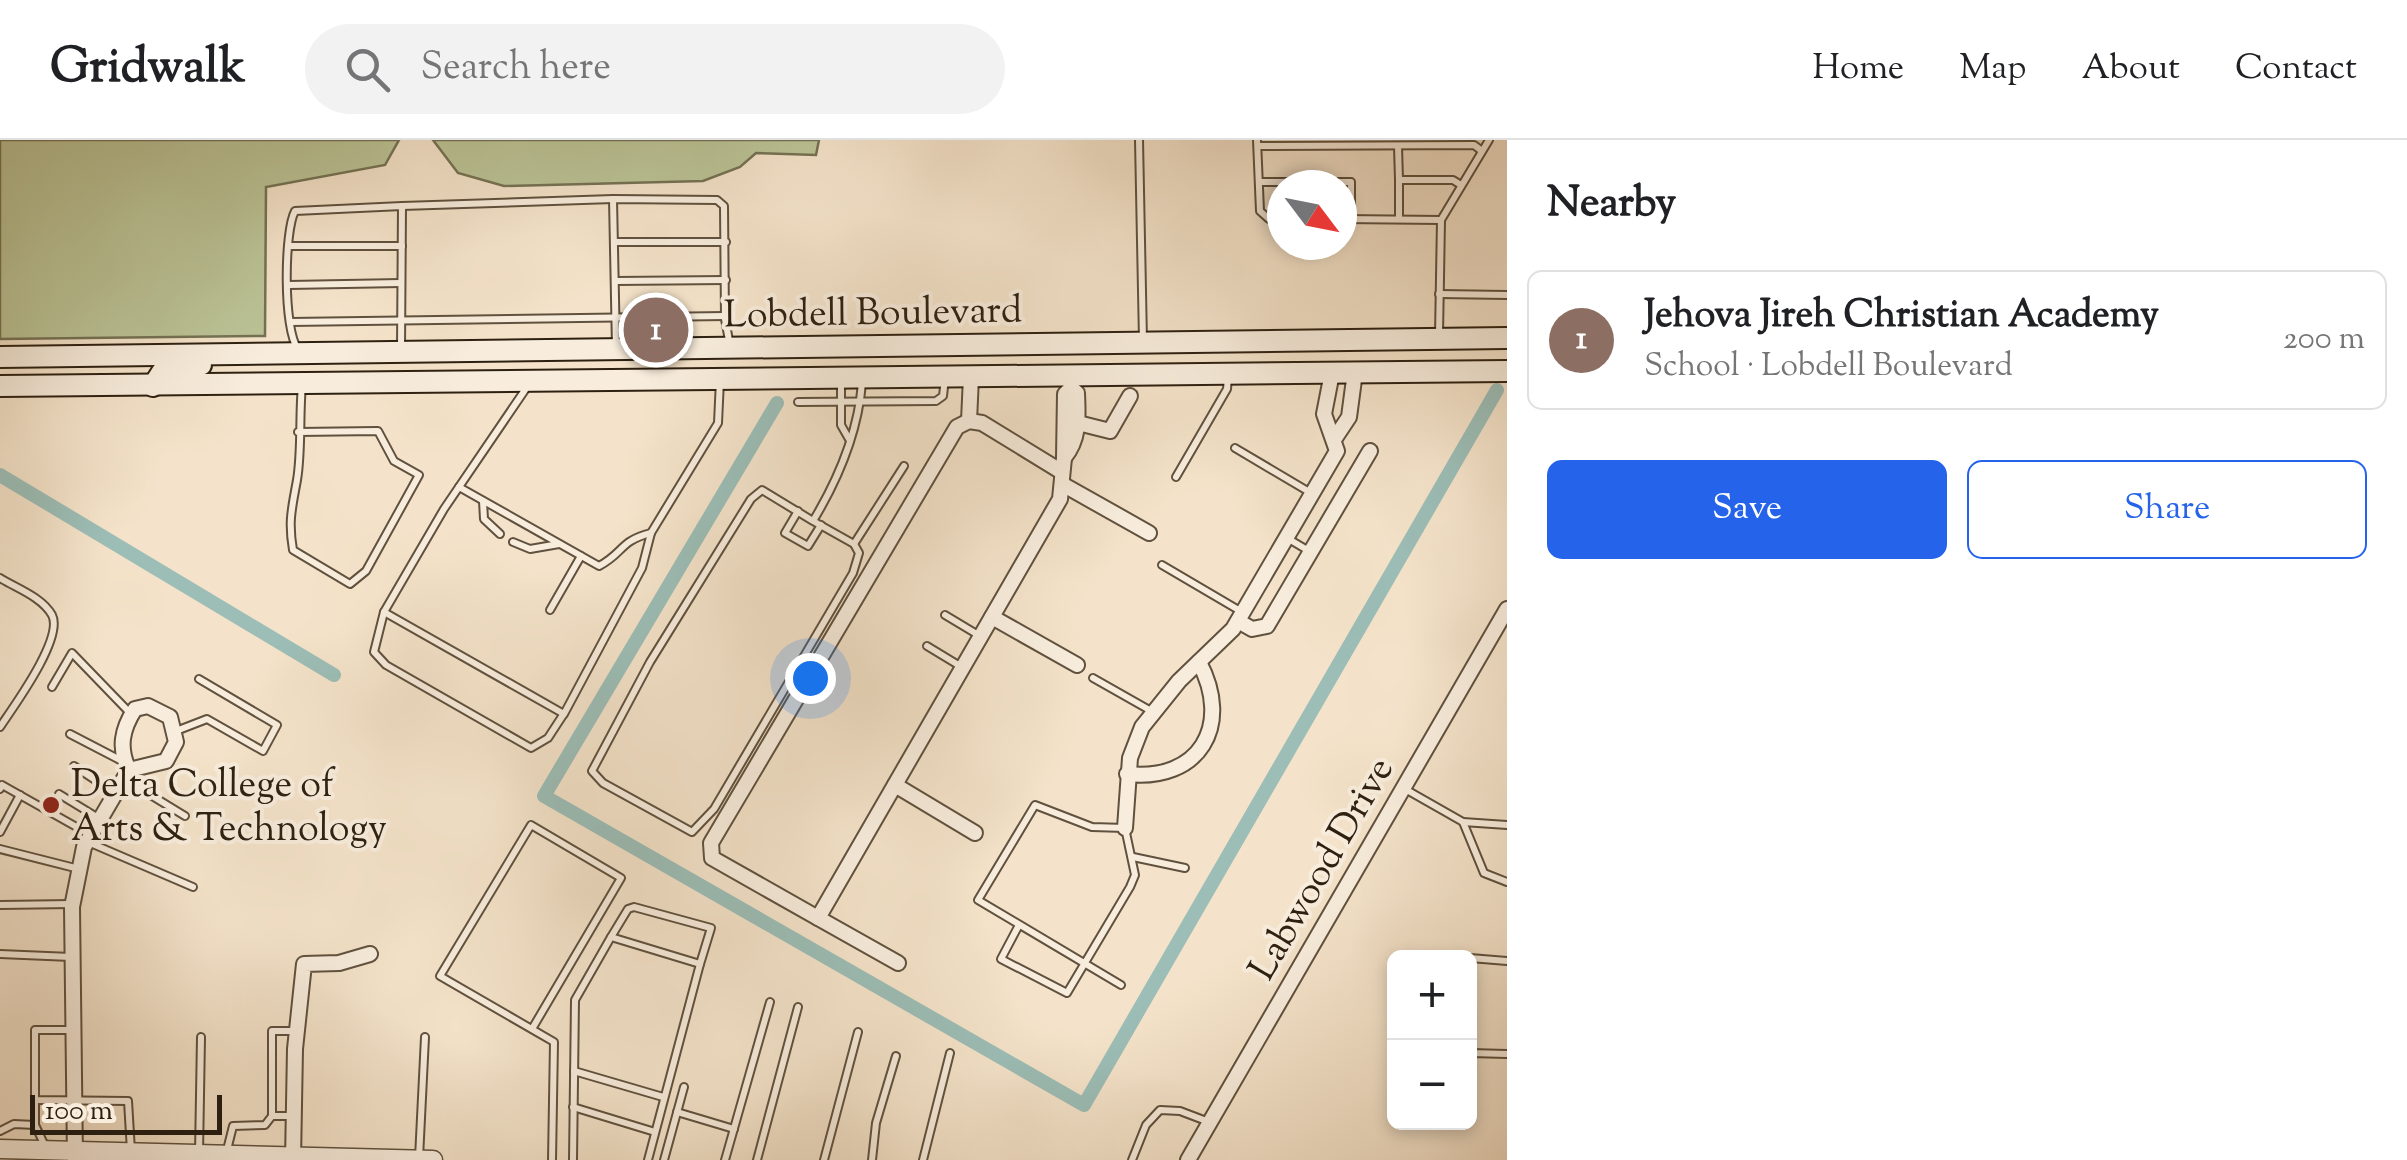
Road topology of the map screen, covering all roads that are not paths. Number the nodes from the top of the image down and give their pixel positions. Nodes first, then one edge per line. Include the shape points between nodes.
1 (1139, 140) edge
2 (1488, 140) edge
3 (1257, 143) edge
4 (1398, 146) junction
5 (1482, 150) junction
6 (1399, 180) junction
7 (1259, 182) junction
8 (1267, 182) edge
9 (1461, 185) junction
10 (613, 199) junction
11 (402, 206) junction
12 (1267, 217) edge
13 (1357, 219) edge
14 (1399, 219) junction
15 (1440, 220) junction
16 (614, 242) junction
17 (726, 242) junction
18 (288, 246) junction
19 (402, 246) junction
20 (726, 280) junction
21 (615, 281) junction
22 (402, 283) junction
23 (289, 285) junction
24 (1439, 294) junction
25 (1507, 295) edge
26 (725, 316) junction
27 (616, 318) junction
28 (401, 321) junction
29 (290, 322) junction
30 (1438, 338) junction
31 (1507, 338) edge
32 (1376, 339) junction
33 (1144, 342) junction
34 (731, 348) junction
35 (612, 349) junction
36 (402, 351) junction
37 (301, 352) junction
38 (235, 354) junction
39 (0, 357) edge
40 (1507, 371) edge
41 (1366, 372) junction
42 (1332, 373) junction
43 (1228, 374) junction
44 (1144, 375) junction
45 (945, 377) junction
46 (971, 377) junction
47 (852, 378) junction
48 (720, 380) junction
49 (530, 382) junction
50 (1071, 382) junction
51 (302, 384) junction
52 (0, 386) edge
53 (153, 386) junction
54 (1130, 396) dead end
55 (798, 402) dead end
56 (840, 402) junction
57 (860, 402) junction
58 (969, 422) junction
59 (1072, 422) junction
60 (298, 432) junction
61 (1335, 438) junction
62 (850, 440) junction
63 (1235, 448) dead end
64 (1370, 451) dead end
65 (904, 466) dead end
66 (1063, 471) junction
67 (1176, 477) dead end
68 (460, 487) junction
69 (1312, 494) junction
70 (483, 500) junction
71 (798, 512) junction
72 (812, 520) junction
73 (821, 525) junction
74 (651, 533) junction
75 (500, 534) dead end
76 (1149, 534) dead end
77 (1286, 538) junction
78 (514, 542) dead end
79 (560, 544) junction
80 (854, 544) junction
81 (1310, 552) junction
82 (581, 556) junction
83 (1162, 565) dead end
84 (0, 578) edge
85 (1507, 609) edge
86 (550, 610) dead end
87 (384, 612) junction
88 (945, 615) dead end
89 (992, 617) junction
90 (1240, 617) junction
91 (981, 637) junction
92 (927, 646) dead end
93 (1199, 662) junction
94 (1077, 665) dead end
95 (963, 668) junction
96 (1093, 678) dead end
97 (199, 679) dead end
98 (52, 687) dead end
99 (1154, 713) junction
100 (131, 714) junction
101 (564, 714) junction
102 (0, 728) edge
103 (175, 731) junction
104 (70, 734) dead end
105 (74, 766) dead end
106 (126, 770) junction
107 (1128, 774) junction
108 (895, 785) junction
109 (0, 788) edge
110 (1404, 788) junction
111 (115, 793) junction
112 (58, 794) dead end
113 (20, 795) junction
114 (184, 816) dead end
115 (100, 820) junction
116 (1463, 822) junction
117 (1507, 825) edge
118 (1125, 828) junction
119 (0, 832) edge
120 (975, 833) dead end
121 (90, 839) junction
122 (0, 849) edge
123 (1132, 857) junction
124 (1185, 868) dead end
125 (80, 869) junction
126 (1507, 882) edge
127 (192, 887) dead end
128 (72, 904) junction
129 (0, 905) edge
130 (818, 918) junction
131 (1019, 925) junction
132 (611, 937) junction
133 (0, 954) edge
134 (370, 954) dead end
135 (72, 957) junction
136 (1477, 959) edge
137 (1507, 961) edge
138 (898, 963) dead end
139 (700, 964) junction
140 (1084, 964) junction
141 (1121, 985) dead end
142 (770, 1002) dead end
143 (798, 1007) dead end
144 (532, 1029) junction
145 (73, 1030) junction
146 (296, 1031) junction
147 (858, 1032) dead end
148 (202, 1037) dead end
149 (425, 1037) dead end
150 (950, 1053) dead end
151 (1477, 1053) edge
152 (1507, 1054) edge
153 (896, 1056) dead end
154 (574, 1071) junction
155 (684, 1088) dead end
156 (664, 1097) junction
157 (34, 1100) junction
158 (74, 1102) junction
159 (573, 1107) junction
160 (678, 1112) junction
161 (272, 1116) junction
162 (293, 1116) junction
163 (1210, 1123) junction
164 (35, 1125) junction
165 (734, 1129) junction
166 (0, 1130) edge
167 (654, 1132) junction
168 (0, 1149) edge
169 (47, 1150) junction
170 (131, 1152) junction
171 (198, 1154) junction
172 (75, 1155) edge
173 (226, 1155) junction
174 (293, 1158) edge
175 (419, 1160) edge
176 (429, 1160) edge
177 (552, 1160) edge
178 (572, 1160) edge
179 (648, 1160) edge
180 (664, 1160) edge
181 (726, 1160) edge
182 (758, 1160) edge
183 (824, 1160) edge
184 (872, 1160) edge
185 (924, 1160) edge
186 (1132, 1160) edge
187 (1188, 1160) edge

1 - 33 lane
2 - 5 lane
3 - 4 lane
3 - 7 lane
4 - 5 lane
4 - 6 lane
5 - 9 lane
6 - 9 lane
6 - 14 lane
7 - 8 lane
7 - 12 lane via 1260,211
9 - 15 lane
10 - 11 lane
10 - 16 lane
10 - 17 lane via 716,200 724,206
11 - 18 lane via 296,211
11 - 19 lane
13 - 14 lane
14 - 15 lane
15 - 24 lane
16 - 17 lane
16 - 21 lane
17 - 20 lane
18 - 19 lane
18 - 23 lane
19 - 22 lane
20 - 21 lane
20 - 26 lane
21 - 27 lane
22 - 23 lane
22 - 28 lane
23 - 29 lane
24 - 25 lane
24 - 30 lane
26 - 27 lane
26 - 34 lane
27 - 28 lane
27 - 35 lane
28 - 29 lane
28 - 36 lane
29 - 37 lane
30 - 31 main road, Lobdell Boulevard
30 - 32 main road, Lobdell Boulevard
32 - 33 main road, Lobdell Boulevard
32 - 41 main road
33 - 34 main road, Lobdell Boulevard
33 - 44 main road
34 - 35 main road, Lobdell Boulevard
35 - 36 main road, Lobdell Boulevard
35 - 49 main road via 594,358 542,361
36 - 37 main road, Lobdell Boulevard
37 - 38 main road, Lobdell Boulevard
37 - 51 main road
38 - 39 main road, Lobdell Boulevard
38 - 53 main road via 221,364 162,372
40 - 41 main road, Lobdell Boulevard
41 - 42 main road, Lobdell Boulevard
41 - 61 street
42 - 43 main road, Lobdell Boulevard
42 - 61 street via 1324,414
43 - 44 main road, Lobdell Boulevard
43 - 67 lane via 1227,388
44 - 50 main road, Lobdell Boulevard
45 - 46 main road, Lobdell Boulevard
45 - 47 main road, Lobdell Boulevard
45 - 57 lane via 936,401
46 - 50 main road, Lobdell Boulevard
46 - 58 street
47 - 48 main road, Lobdell Boulevard
47 - 56 lane
47 - 57 lane
48 - 49 main road, Lobdell Boulevard
48 - 74 lane via 718,423
49 - 51 main road, Lobdell Boulevard
49 - 68 lane
50 - 59 street via 1065,394
51 - 53 main road, Lobdell Boulevard
51 - 60 lane
52 - 53 main road, Lobdell Boulevard
54 - 59 street via 1110,432
55 - 56 lane
56 - 57 lane
56 - 62 lane
57 - 62 lane
58 - 66 street via 982,422
58 - 130 street via 958,427 711,843 712,858
59 - 66 street
60 - 60 lane via 289,504 293,550 350,584 366,571 419,476 394,461 378,431
61 - 69 street via 1337,451
62 - 72 lane via 836,483
63 - 69 lane
64 - 81 street
65 - 80 lane
66 - 76 street
66 - 89 street via 1060,499
68 - 70 lane
68 - 87 lane
69 - 77 street
70 - 75 lane via 484,519
70 - 79 lane
71 - 72 lane
71 - 73 lane via 785,533 808,546
71 - 80 lane via 762,490 751,499 592,771 603,782 692,832 702,824 853,574 859,553
72 - 73 lane
73 - 80 lane
74 - 82 lane via 627,539 599,566
74 - 101 lane via 642,568
77 - 81 lane
77 - 90 street
78 - 79 lane via 530,548
79 - 82 lane
81 - 90 street via 1264,628
82 - 86 lane
83 - 90 lane
84 - 102 lane via 52,616 55,636
85 - 110 street, Labwood Drive
87 - 101 lane
87 - 101 lane via 374,652 386,664 532,748
88 - 91 lane
89 - 91 street
89 - 94 street
90 - 93 street
91 - 95 street
92 - 95 lane
93 - 99 street
93 - 107 street via 1210,689 1212,728 1198,753 1156,777
95 - 108 street
96 - 99 lane
97 - 103 lane via 278,725 263,750 206,719
98 - 100 lane via 72,653
99 - 107 street via 1142,728
100 - 103 street via 158,709
100 - 106 street via 121,754
103 - 106 street via 166,761
104 - 106 lane
105 - 111 lane
106 - 111 street
106 - 114 lane
107 - 118 street
108 - 120 street
108 - 130 street
109 - 113 lane
110 - 116 lane
110 - 163 street, Labwood Drive
111 - 115 street
112 - 115 lane
113 - 119 lane
113 - 121 lane
115 - 121 street
116 - 117 lane
116 - 126 lane via 1484,873
118 - 123 lane
118 - 131 lane via 1092,827 1035,805 978,900
121 - 125 street
121 - 127 lane
122 - 125 lane
123 - 124 lane
123 - 140 lane via 1135,875
125 - 128 street
128 - 129 lane
128 - 135 street
130 - 138 street
131 - 140 lane
131 - 140 lane via 1001,959 1067,993
132 - 139 lane
132 - 139 lane via 634,907 711,928
132 - 154 lane via 575,1000
133 - 135 lane
134 - 146 street via 304,964
135 - 145 street
136 - 137 lane
139 - 156 lane
140 - 141 lane
142 - 165 lane
143 - 182 lane
144 - 144 lane via 440,976 531,825 621,878
144 - 177 lane via 554,1042
145 - 157 lane via 35,1030
145 - 158 street
146 - 161 lane via 272,1030
146 - 162 street
147 - 183 lane
148 - 171 lane
149 - 175 lane
150 - 185 lane
151 - 152 lane
153 - 184 lane
154 - 156 lane
154 - 159 lane
155 - 160 lane
156 - 167 lane
157 - 158 lane
157 - 164 lane
158 - 170 lane via 128,1101
158 - 172 street
159 - 167 lane
159 - 178 lane
160 - 165 lane
160 - 180 lane
161 - 162 lane
161 - 173 lane via 265,1125 233,1126
162 - 174 street
163 - 186 lane via 1180,1110 1160,1110
163 - 187 street, Labwood Drive
164 - 166 lane
164 - 169 lane
165 - 181 lane
167 - 179 lane
168 - 169 street
169 - 172 street
170 - 171 street
170 - 172 street
171 - 173 street
173 - 174 street
174 - 175 street
175 - 176 street

